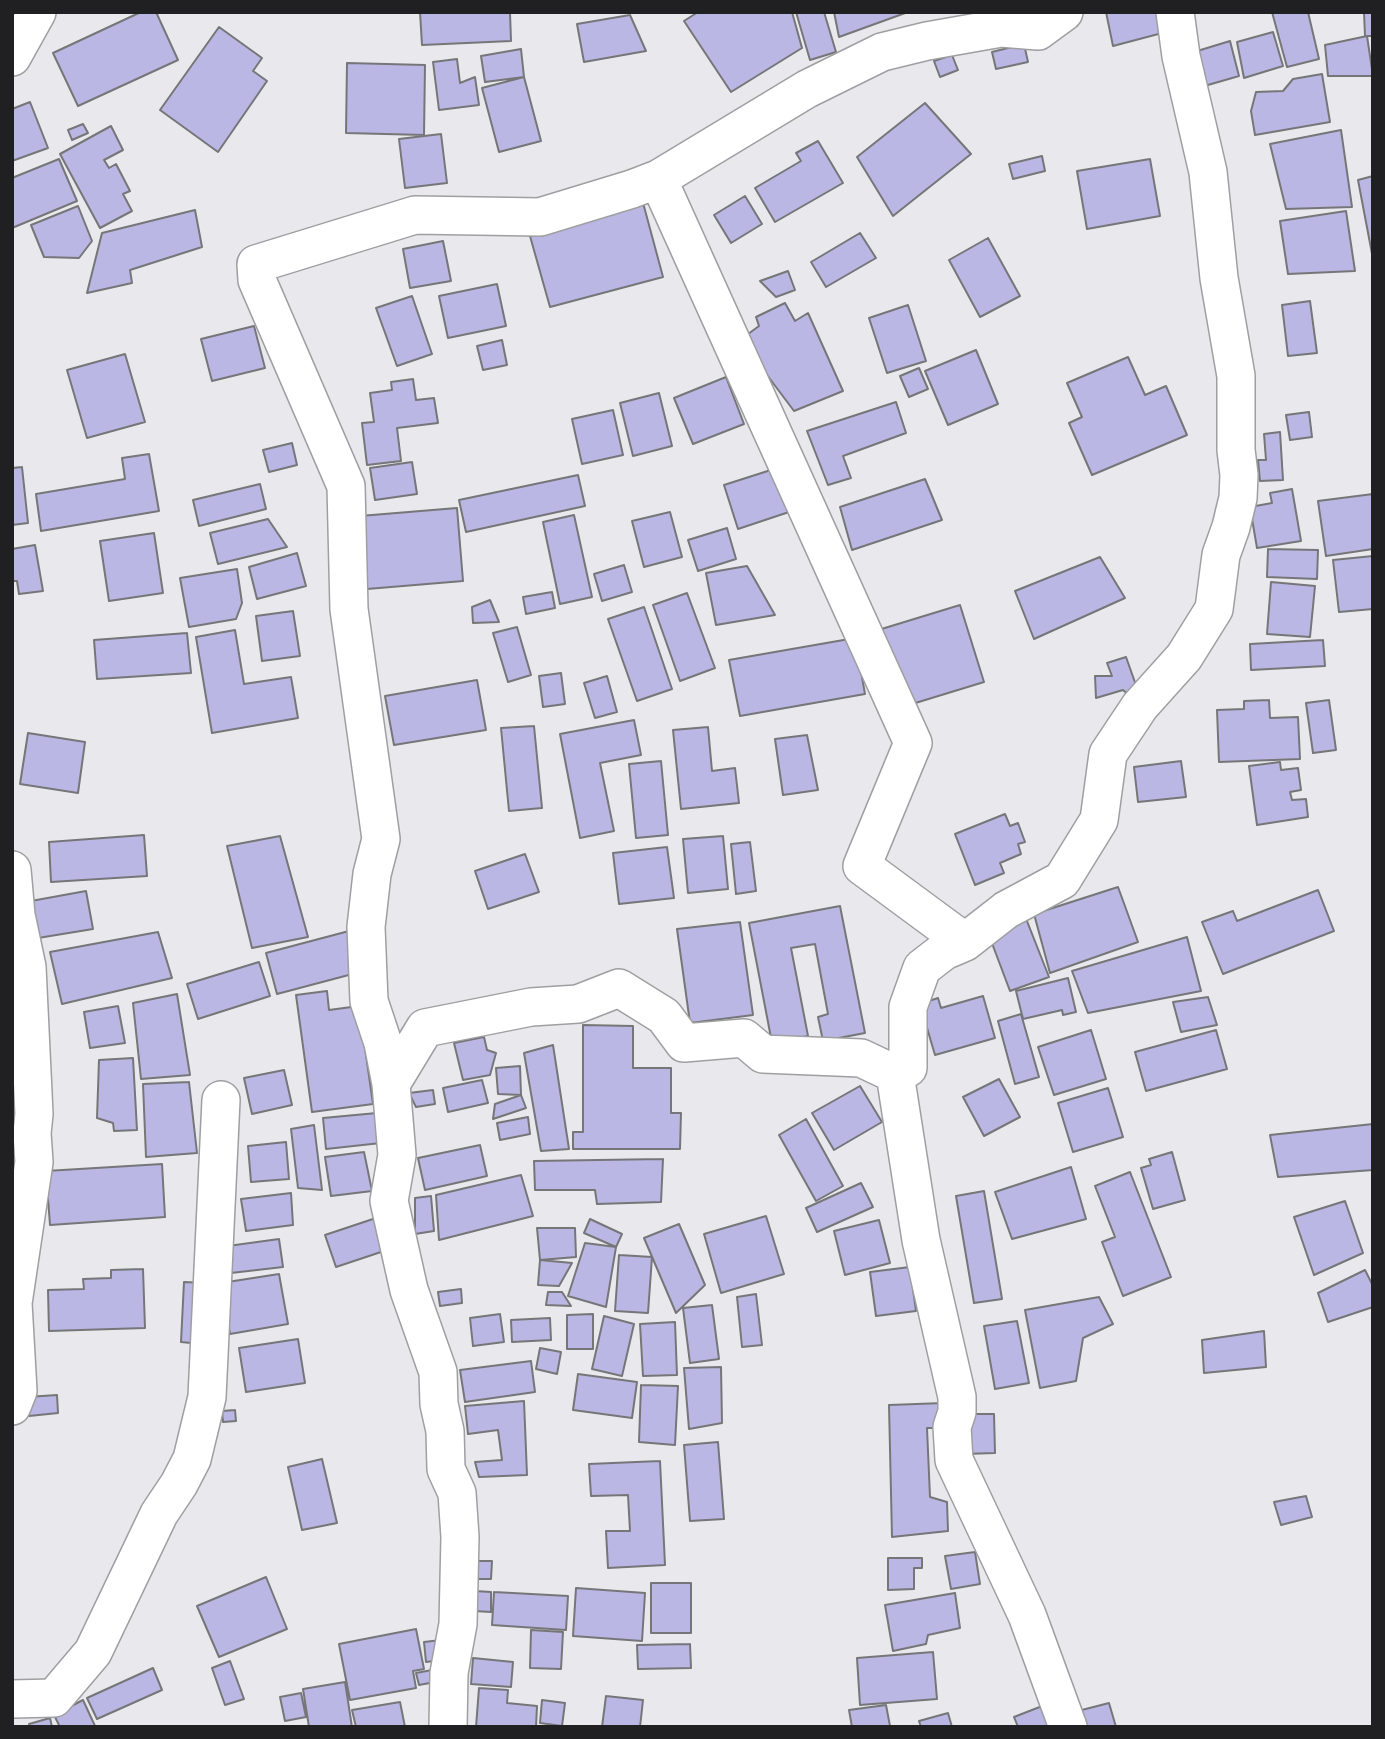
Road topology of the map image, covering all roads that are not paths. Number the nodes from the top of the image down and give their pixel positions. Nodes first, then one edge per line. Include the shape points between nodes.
1 (37, 12) edge
2 (1064, 12) edge
3 (1175, 12) edge
4 (12, 57) edge
5 (658, 179) junction
6 (12, 870) edge
7 (965, 942) junction
8 (895, 1074) junction
9 (391, 1084) junction
10 (221, 1100) dead end
11 (12, 1406) edge
12 (12, 1699) edge
13 (448, 1727) edge
14 (1068, 1727) edge

1 - 4 street
2 - 5 street via 1038,31 1001,27 882,52 807,89
3 - 7 street via 1208,172 1219,278 1236,376 1238,498 1221,555 1214,609 1184,657 1140,706 1108,754 1100,820 1062,880 1006,910
5 - 7 street via 913,743 862,866
5 - 9 street via 540,216 415,215 256,264 257,280 346,486 349,609 381,839 366,927 369,1001
6 - 11 street via 27,967 34,1162 13,1304 18,1391
7 - 8 street via 922,968 908,1007 908,1068
8 - 9 street via 861,1058 764,1054 744,1038 684,1043 664,1016 619,988 578,1004 531,1007 425,1028
8 - 14 street via 921,1240 957,1397 952,1427 954,1460 1027,1615
9 - 13 street via 397,1155 388,1201 409,1290 438,1372 446,1469 457,1493 458,1624 449,1673
10 - 12 street via 207,1397 192,1459 159,1514 93,1652 54,1698

